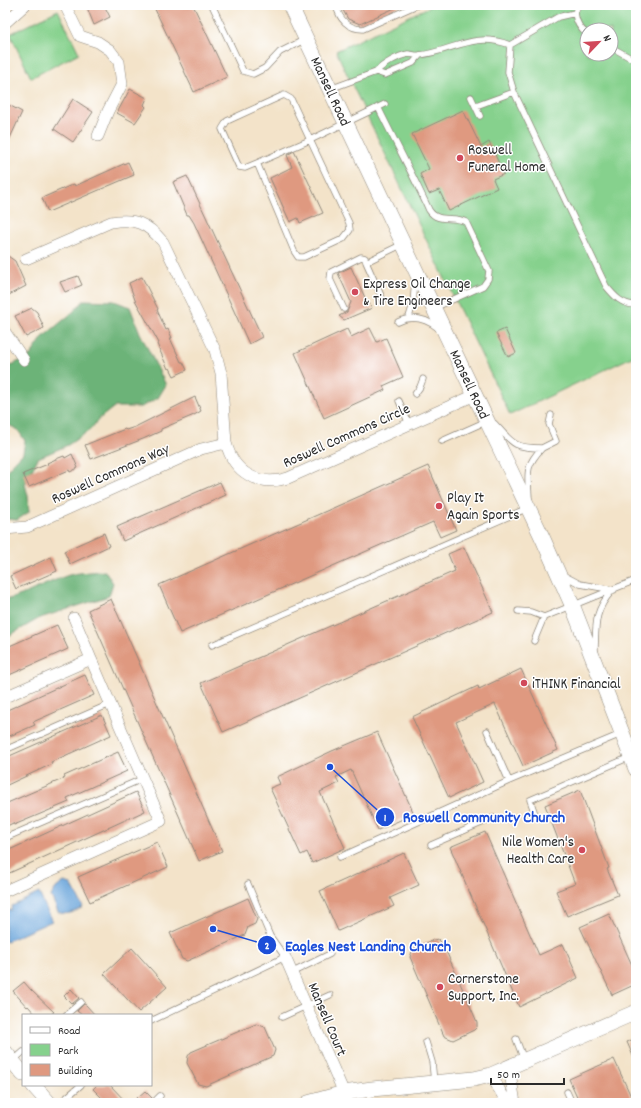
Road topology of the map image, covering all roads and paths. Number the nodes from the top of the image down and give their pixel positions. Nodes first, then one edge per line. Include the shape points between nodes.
1 (25, 5) edge
2 (65, 5) edge
3 (212, 5) edge
4 (290, 5) edge
5 (336, 5) edge
6 (417, 5) edge
7 (578, 5) edge
8 (575, 13) junction
9 (5, 23) edge
10 (579, 25) edge
11 (306, 39) junction
12 (510, 45) junction
13 (619, 51) edge
14 (420, 56) junction
15 (636, 61) edge
16 (376, 72) junction
17 (330, 89) junction
18 (514, 92) junction
19 (472, 97) dead end
20 (385, 104) dead end
21 (476, 106) junction
22 (378, 107) junction
23 (480, 116) dead end
24 (346, 122) junction
25 (98, 136) dead end
26 (310, 140) junction
27 (257, 163) junction
28 (404, 244) junction
29 (26, 259) dead end
30 (366, 262) junction
31 (416, 271) junction
32 (383, 300) dead end
33 (636, 305) edge
34 (434, 308) junction
35 (344, 309) dead end
36 (411, 318) junction
37 (398, 322) dead end
38 (5, 332) edge
39 (447, 336) junction
40 (24, 360) dead end
41 (423, 379) dead end
42 (415, 394) dead end
43 (475, 395) junction
44 (399, 401) dead end
45 (551, 416) dead end
46 (485, 417) junction
47 (409, 424) junction
48 (442, 441) dead end
49 (226, 443) junction
50 (542, 448) junction
51 (529, 508) junction
52 (5, 529) edge
53 (558, 572) junction
54 (636, 580) edge
55 (614, 590) junction
56 (573, 607) junction
57 (518, 611) dead end
58 (544, 617) junction
59 (74, 618) dead end
60 (534, 641) dead end
61 (212, 645) dead end
62 (91, 659) junction
63 (595, 662) junction
64 (5, 697) edge
65 (110, 704) junction
66 (487, 731) dead end
67 (623, 734) junction
68 (5, 750) edge
69 (634, 762) edge
70 (142, 779) junction
71 (509, 781) junction
72 (535, 814) dead end
73 (493, 818) dead end
74 (5, 838) edge
75 (431, 845) dead end
76 (340, 857) dead end
77 (248, 884) dead end
78 (5, 891) edge
79 (330, 954) dead end
80 (285, 957) junction
81 (291, 973) junction
82 (330, 995) dead end
83 (80, 1002) dead end
84 (306, 1007) junction
85 (67, 1014) edge
86 (282, 1017) dead end
87 (634, 1017) edge
88 (152, 1021) edge
89 (516, 1039) dead end
90 (426, 1042) dead end
91 (14, 1056) edge
92 (524, 1060) junction
93 (509, 1067) junction
94 (22, 1072) edge
95 (491, 1075) junction
96 (434, 1083) junction
97 (34, 1086) edge
98 (79, 1086) edge
99 (567, 1092) dead end
100 (160, 1096) dead end
101 (348, 1096) edge
102 (50, 1102) edge
103 (153, 1103) edge
104 (308, 1103) edge
105 (507, 1103) edge
106 (515, 1103) edge
107 (572, 1103) edge

1 - 9 street
2 - 25 street via 80,36 98,42 110,50 119,62 122,84
3 - 11 lane via 243,71 253,74 265,68 280,52
4 - 11 main road, Mansell Road
5 - 6 lane via 338,14 345,23 356,29 364,29
7 - 8 lane
8 - 10 lane
8 - 12 lane via 558,17
11 - 17 main road, Mansell Road
12 - 14 lane via 499,41 472,41
12 - 18 lane via 508,72
13 - 15 lane
14 - 16 lane via 409,54 381,66
14 - 16 lane via 413,63 385,75
16 - 17 lane
17 - 24 main road, Mansell Road
18 - 21 lane
18 - 33 lane via 606,286 622,302
19 - 21 lane
20 - 22 lane
21 - 23 lane
22 - 24 lane
22 - 34 lane via 429,210 437,218 461,219 466,222 489,271 488,279 483,286
24 - 26 lane
24 - 28 main road, Mansell Road
26 - 27 lane
26 - 27 lane via 291,99 284,95 223,125 222,129 239,166 245,168
26 - 27 lane via 350,230 343,239 304,257 298,257 294,251
28 - 30 lane
28 - 31 main road, Mansell Road
29 - 49 street, Roswell Commons Circle via 111,222 125,220 140,223 153,230 163,242 215,350 221,373
30 - 32 lane
30 - 35 lane via 365,258 361,257 331,272
31 - 34 main road, Mansell Road
31 - 36 lane
34 - 39 main road, Mansell Road
36 - 37 lane
36 - 39 lane via 433,324
38 - 40 street
39 - 43 main road, Mansell Road
41 - 42 lane
43 - 46 main road, Mansell Road
43 - 47 street, Roswell Commons Circle
44 - 47 lane
45 - 50 lane via 549,424 556,441
46 - 48 lane
46 - 50 lane via 513,444
46 - 51 main road, Mansell Road
47 - 49 street, Roswell Commons Circle via 279,480 260,480 245,473 232,460
49 - 52 street, Roswell Commons Way via 201,449 27,526
50 - 51 lane via 528,468
51 - 53 main road, Mansell Road
51 - 61 lane
53 - 55 lane via 580,584
53 - 56 main road, Mansell Road
54 - 55 lane
55 - 56 lane
55 - 63 lane via 599,608 596,617
56 - 58 lane
56 - 63 main road, Mansell Road
57 - 58 lane
58 - 60 lane
59 - 62 street
62 - 64 street
62 - 65 street
63 - 67 main road, Mansell Road
65 - 68 lane
65 - 70 street
66 - 71 lane
67 - 69 main road, Mansell Road
67 - 71 lane
69 - 72 lane via 530,800
70 - 74 lane
70 - 78 street via 161,821
71 - 76 lane
73 - 75 lane
77 - 80 lane via 270,936
79 - 81 lane
80 - 81 street, Mansell Court
80 - 88 lane
81 - 84 street, Mansell Court
82 - 84 lane
83 - 85 lane
84 - 86 lane
84 - 101 street, Mansell Court
87 - 92 main road
89 - 92 lane
90 - 96 lane via 432,1062
91 - 94 main road
92 - 93 main road
93 - 95 main road
93 - 106 street
95 - 96 main road
95 - 105 street
96 - 101 main road
97 - 102 main road
98 - 102 lane
99 - 107 lane
100 - 103 lane
101 - 104 main road

